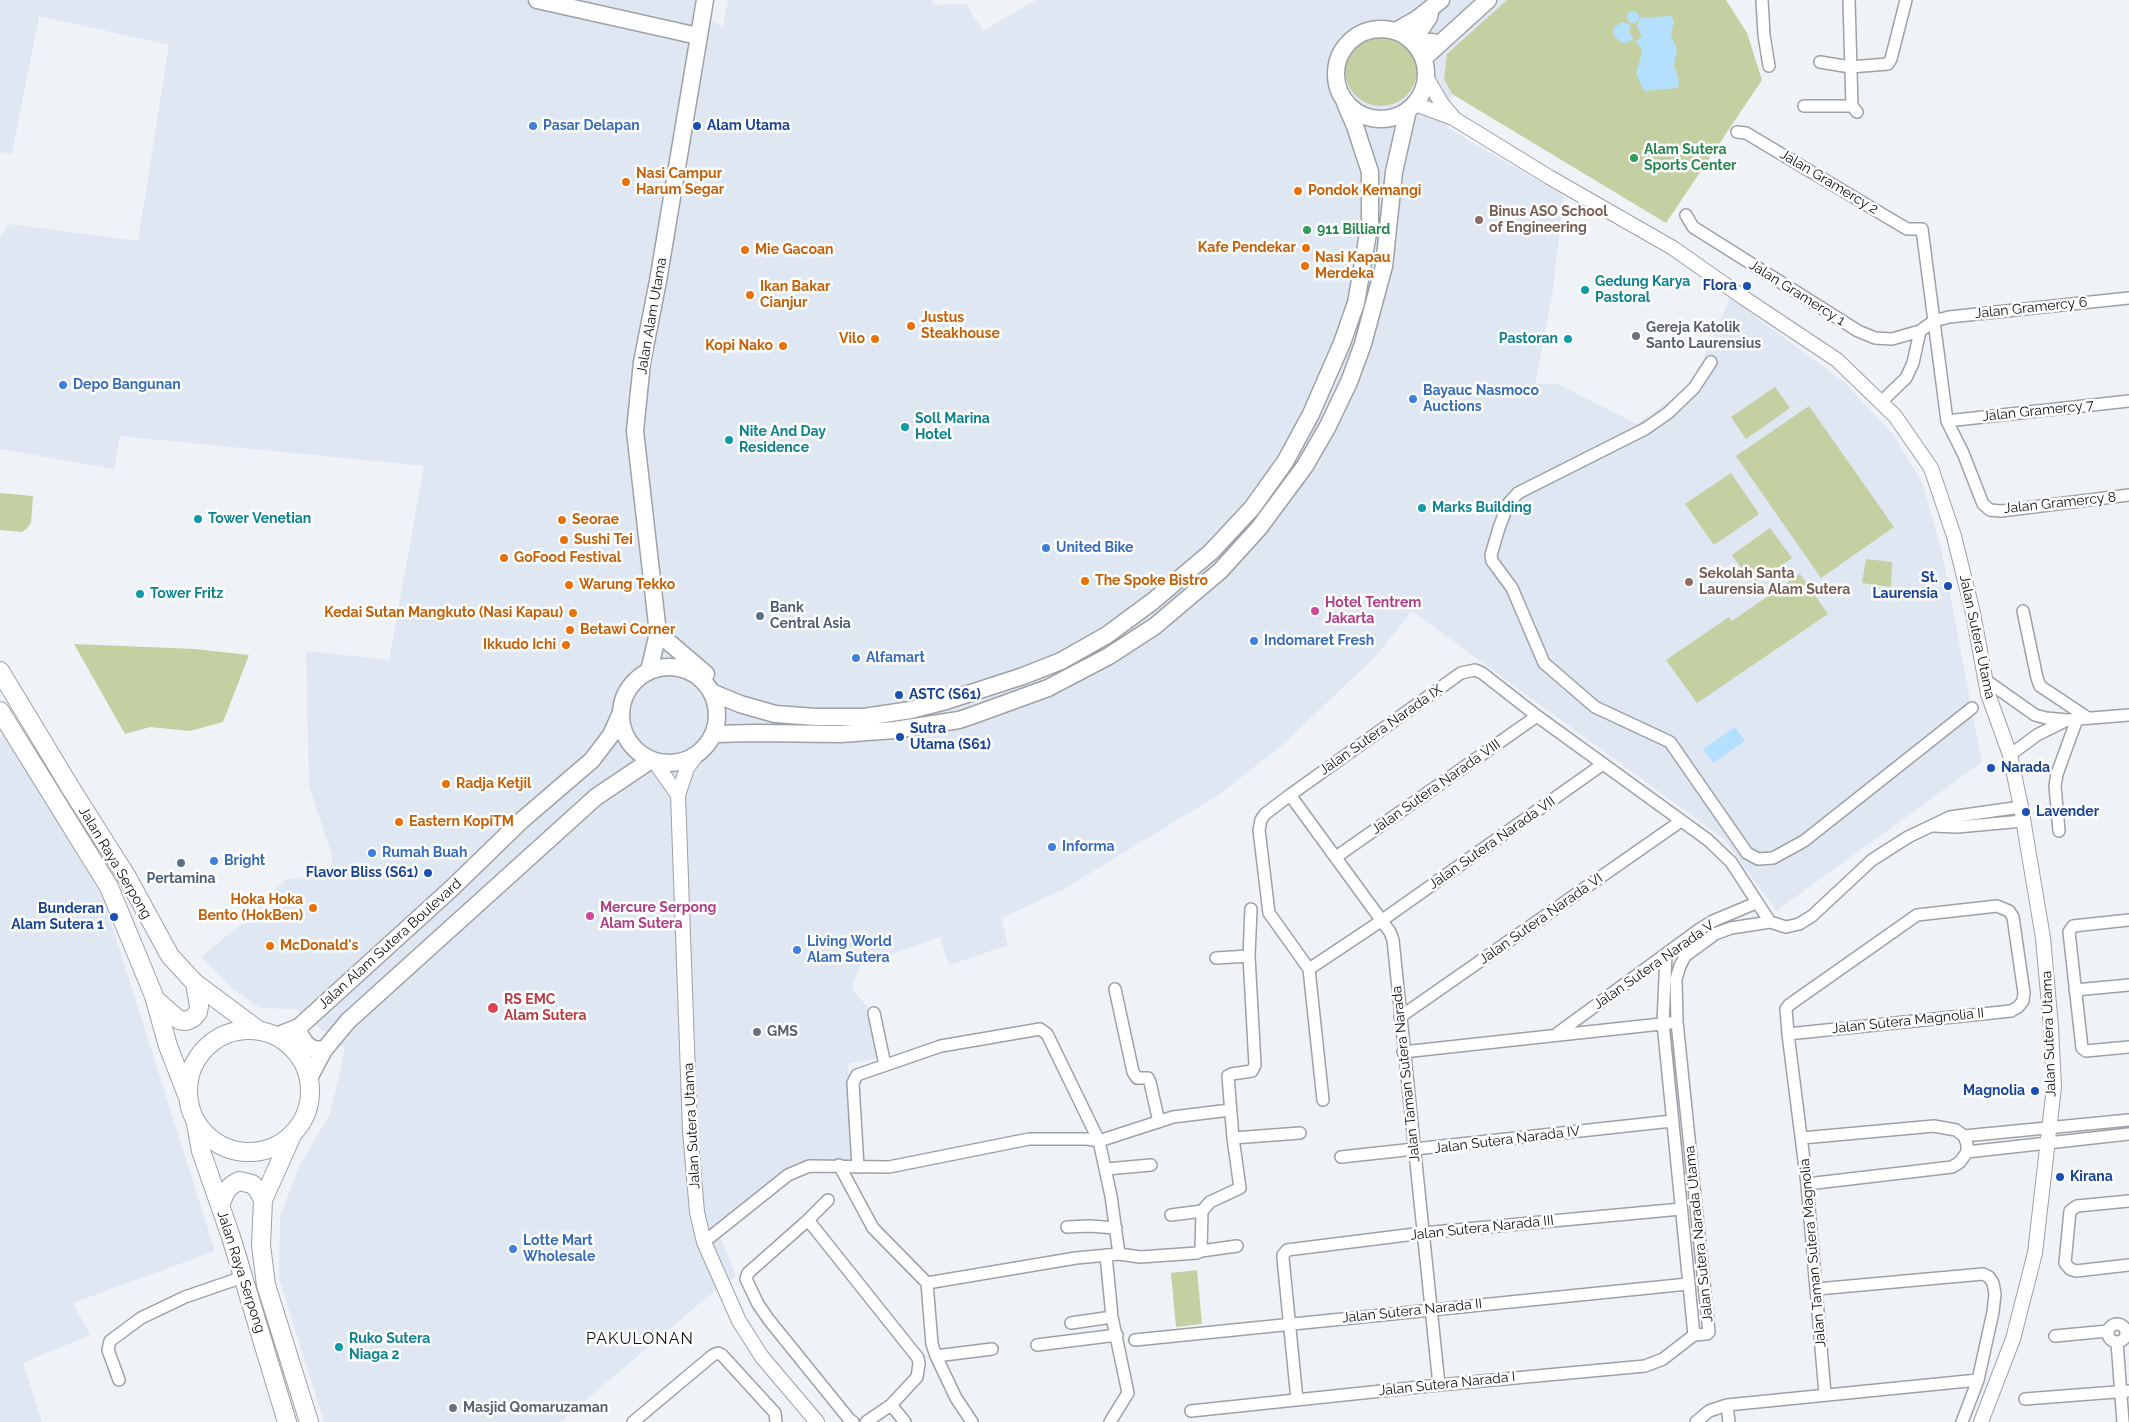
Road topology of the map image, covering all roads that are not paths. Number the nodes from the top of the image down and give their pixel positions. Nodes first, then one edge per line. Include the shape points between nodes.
1 (537, 0) edge
2 (584, 0) edge
3 (705, 0) edge
4 (1488, 0) edge
5 (1762, 0) edge
6 (1849, 0) edge
7 (1906, 0) edge
8 (1436, 4) edge
9 (699, 31) junction
10 (1396, 31) junction
11 (1447, 36) junction
12 (1424, 58) junction
13 (1820, 62) dead end
14 (1769, 66) dead end
15 (1850, 67) junction
16 (1426, 76) junction
17 (1345, 103) junction
18 (1804, 106) dead end
19 (1412, 107) junction
20 (1453, 118) junction
21 (1736, 132) dead end
22 (1686, 215) dead end
23 (2129, 298) edge
24 (1934, 320) junction
25 (1920, 331) junction
26 (1710, 362) dead end
27 (2129, 401) edge
28 (1881, 402) junction
29 (1947, 421) junction
30 (2129, 495) edge
31 (2023, 611) dead end
32 (658, 633) junction
33 (0, 671) edge
34 (649, 671) junction
35 (1984, 679) junction
36 (711, 692) junction
37 (740, 704) junction
38 (1972, 708) dead end
39 (0, 711) edge
40 (620, 716) junction
41 (1537, 716) junction
42 (2129, 716) edge
43 (2077, 719) junction
44 (712, 734) junction
45 (698, 753) junction
46 (2010, 755) junction
47 (653, 760) junction
48 (1603, 764) junction
49 (1290, 794) junction
50 (678, 795) junction
51 (2021, 806) junction
52 (1682, 821) junction
53 (2023, 821) junction
54 (1931, 826) junction
55 (2060, 831) dead end
56 (1336, 857) junction
57 (1756, 903) junction
58 (1251, 909) dead end
59 (2129, 920) edge
60 (1381, 921) junction
61 (1770, 922) junction
62 (1666, 955) junction
63 (1249, 956) junction
64 (1216, 958) dead end
65 (1309, 969) junction
66 (195, 983) junction
67 (2129, 985) edge
68 (1115, 989) dead end
69 (2075, 990) junction
70 (156, 1000) junction
71 (874, 1013) dead end
72 (1786, 1015) joint
73 (1400, 1016) junction
74 (1676, 1022) junction
75 (1663, 1023) junction
76 (299, 1027) junction
77 (258, 1030) junction
78 (1556, 1034) junction
79 (1788, 1034) junction
80 (276, 1036) junction
81 (2129, 1047) edge
82 (324, 1050) junction
83 (1403, 1052) junction
84 (886, 1064) junction
85 (309, 1078) junction
86 (187, 1095) junction
87 (1323, 1100) dead end
88 (1230, 1110) junction
89 (2129, 1120) edge
90 (1672, 1121) junction
91 (196, 1122) junction
92 (1159, 1122) junction
93 (2050, 1128) junction
94 (1300, 1132) dead end
95 (292, 1134) junction
96 (2129, 1134) edge
97 (1964, 1136) junction
98 (1233, 1138) junction
99 (1802, 1138) junction
100 (1099, 1142) junction
101 (2049, 1143) junction
102 (1414, 1150) junction
103 (1967, 1152) junction
104 (1341, 1157) dead end
105 (839, 1165) junction
106 (1151, 1165) dead end
107 (858, 1168) junction
108 (1106, 1169) junction
109 (1808, 1184) junction
110 (263, 1200) junction
111 (828, 1200) dead end
112 (2129, 1200) edge
113 (220, 1205) junction
114 (1681, 1209) junction
115 (1202, 1211) junction
116 (1171, 1215) dead end
117 (808, 1220) junction
118 (1067, 1227) dead end
119 (1116, 1228) junction
120 (1423, 1233) junction
121 (704, 1242) junction
122 (1237, 1246) dead end
123 (1201, 1251) junction
124 (1118, 1254) junction
125 (1106, 1255) junction
126 (2129, 1265) edge
127 (243, 1277) junction
128 (927, 1283) junction
129 (1688, 1284) junction
130 (1817, 1289) junction
131 (1431, 1309) junction
132 (1112, 1317) junction
133 (1288, 1323) junction
134 (1071, 1324) dead end
135 (2128, 1331) edge
136 (2108, 1332) junction
137 (1117, 1335) junction
138 (1694, 1335) junction
139 (2056, 1336) dead end
140 (1135, 1340) dead end
141 (2117, 1342) junction
142 (1037, 1344) dead end
143 (992, 1349) dead end
144 (936, 1356) junction
145 (119, 1380) dead end
146 (1978, 1380) junction
147 (1439, 1385) junction
148 (2125, 1391) edge
149 (1825, 1394) junction
150 (2025, 1399) dead end
151 (1297, 1400) junction
152 (891, 1405) junction
153 (1727, 1405) junction
154 (1191, 1411) dead end
155 (777, 1420) edge
156 (287, 1422) edge
157 (309, 1422) edge
158 (633, 1422) edge
159 (816, 1422) edge
160 (853, 1422) edge
161 (866, 1422) edge
162 (905, 1422) edge
163 (972, 1422) edge
164 (1110, 1422) edge
165 (1696, 1422) edge
166 (1729, 1422) edge
167 (1962, 1422) edge
168 (1980, 1422) edge
169 (2123, 1422) edge

1 - 9 main road
2 - 9 main road
3 - 9 main road, Jalan Alam Utama
4 - 11 main road
5 - 14 street
6 - 15 street
7 - 15 street via 1890,62
8 - 10 main road
8 - 11 main road via 1419,32 1421,40 1428,43
9 - 32 main road, Jalan Alam Utama via 642,362 635,431
10 - 12 main road via 1413,42
10 - 17 main road via 1379,29 1363,32 1339,55 1335,72 1337,88
11 - 12 main road
12 - 16 main road
13 - 15 street
15 - 18 street via 1855,109
16 - 19 main road via 1423,91
16 - 20 street, Jalan Sutera Utama
17 - 19 main road via 1368,118 1382,120 1396,117
17 - 37 main road via 1356,126 1370,172 1370,222 1356,303 1311,414 1285,462 1252,508 1211,552 1107,635 1061,661 1014,679 911,710 864,717 775,714
19 - 20 street, Jalan Sutera Utama
19 - 44 main road via 1394,172 1384,266 1363,344 1348,382 1305,466 1259,528 1220,571 1155,626 1109,656 1048,688 959,720 840,734
20 - 28 street, Jalan Sutera Utama via 1674,248 1837,360
21 - 24 street, Jalan Gramercy 2 via 1746,133 1907,229 1922,229
22 - 25 street, Jalan Gramercy 1 via 1693,227 1858,331 1875,338 1892,339
23 - 24 street, Jalan Gramercy 6
24 - 25 street
24 - 29 street
25 - 28 street via 1906,378
26 - 38 street via 1694,388 1668,412 1644,428 1518,493 1508,504 1491,555 1492,561 1512,588 1544,662 1594,708 1670,742 1747,853 1758,858 1773,858 1804,841
27 - 29 street, Jalan Gramercy 7
28 - 35 street, Jalan Sutera Utama via 1895,416 1931,468 1954,536 1973,613
29 - 30 street, Jalan Gramercy 8 via 1983,504 1990,510
31 - 43 street via 2040,686
32 - 34 main road, Jalan Alam Utama
32 - 37 main road
33 - 66 main road, Jalan Raya Serpong via 127,877 170,956
34 - 36 main road via 677,668 691,673
34 - 40 main road via 628,689
35 - 43 street via 2035,715
35 - 46 street, Jalan Sutera Utama
36 - 37 main road
36 - 44 main road via 716,706
39 - 70 main road, Jalan Raya Serpong via 109,887
40 - 47 main road via 622,730 629,742 639,753
40 - 76 main road, Jalan Alam Sutera Boulevard via 611,735 592,760 521,821
41 - 48 street
41 - 49 street, Jalan Sutera Narada IX via 1482,673 1475,670 1462,673
41 - 56 street, Jalan Sutera Narada VIII
42 - 43 street
43 - 46 street via 2037,735
43 - 55 street via 2057,774
44 - 45 main road
45 - 47 main road via 669,763
45 - 50 street, Jalan Sutera Utama via 687,768
46 - 51 street, Jalan Sutera Utama
47 - 50 street
47 - 82 main road via 596,797 348,1021
48 - 52 street
48 - 60 street, Jalan Sutera Narada VII
49 - 56 street, Jalan Taman Sutera Narada
49 - 65 street, Jalan Sutera Narada IX via 1261,820 1266,903 1272,920
50 - 121 street, Jalan Sutera Utama via 690,1131 697,1212
51 - 53 street, Jalan Sutera Utama
51 - 54 street, Jalan Sutera Narada Utama via 1958,815
52 - 57 street via 1731,862
52 - 73 street, Jalan Sutera Narada VI
53 - 54 street
53 - 93 street, Jalan Sutera Utama via 2048,979 2054,1087
54 - 61 street, Jalan Sutera Narada Utama via 1872,860 1812,916 1799,924 1786,927
56 - 60 street, Jalan Taman Sutera Narada
57 - 61 street
57 - 62 street, Jalan Sutera Narada V via 1713,921
58 - 63 street
59 - 69 street via 2079,925 2070,929
60 - 65 street, Jalan Sutera Narada VII
60 - 73 street, Jalan Taman Sutera Narada via 1393,940
61 - 74 street, Jalan Sutera Narada Utama via 1715,934 1685,956 1676,979
62 - 75 street, Jalan Sutera Narada Utama
62 - 78 street, Jalan Sutera Narada V
63 - 64 street
63 - 88 street via 1255,1064 1252,1071 1228,1076
65 - 87 street
66 - 70 main road via 199,1006 193,1018 179,1020
66 - 77 main road, Jalan Raya Serpong
67 - 69 street
68 - 92 street via 1133,1072 1137,1078 1148,1078
69 - 81 street via 2082,1048 2086,1051
70 - 86 main road, Jalan Raya Serpong via 168,1046
71 - 84 street
72 - 79 street, Jalan Taman Sutera Magnolia
72 - 79 street, Jalan Sutera Magnolia II via 1789,1004 1917,915 1997,906 2009,911 2013,917 2023,1001 2011,1011
73 - 83 street, Jalan Taman Sutera Narada
74 - 75 street, Jalan Sutera Narada V
74 - 138 street, Jalan Sutera Narada Utama via 1709,1332
75 - 78 street, Jalan Sutera Narada V
75 - 90 street, Jalan Sutera Narada Utama
76 - 80 main road, Jalan Alam Sutera Boulevard
76 - 82 main road via 306,1044 313,1049
77 - 80 main road
77 - 86 main road via 240,1030 207,1046 195,1060
78 - 83 street, Jalan Sutera Narada V
79 - 99 street, Jalan Taman Sutera Magnolia
80 - 85 main road via 298,1053
82 - 85 main road
83 - 102 street, Jalan Taman Sutera Narada
84 - 100 street via 941,1046 1040,1029 1047,1034
84 - 107 street via 857,1075 853,1083
85 - 95 main road via 308,1108
86 - 91 main road
88 - 92 street via 1184,1115
88 - 98 street
89 - 93 street
90 - 102 street, Jalan Sutera Narada IV
90 - 114 street, Jalan Sutera Narada Utama
91 - 95 main road via 207,1136 223,1146 241,1151 259,1151 277,1145
91 - 113 main road, Jalan Raya Serpong via 201,1151
92 - 100 street
93 - 97 street
93 - 101 street, Jalan Sutera Utama
94 - 98 street
95 - 110 main road, Jalan Raya Serpong
96 - 101 street
97 - 99 street via 1956,1130 1934,1126
97 - 103 street
98 - 115 street via 1240,1188 1210,1202
99 - 109 street, Jalan Taman Sutera Magnolia
100 - 107 street via 1040,1138 889,1168
100 - 108 street
101 - 103 street
101 - 168 street, Jalan Sutera Utama via 2035,1253 2013,1339
102 - 104 street, Jalan Sutera Narada IV
102 - 120 street, Jalan Taman Sutera Narada
103 - 109 street via 1952,1167
105 - 107 street
105 - 121 street via 797,1169
105 - 128 street via 873,1228
106 - 108 street
108 - 119 street
109 - 130 street, Jalan Taman Sutera Magnolia
110 - 113 main road via 252,1184 239,1181 226,1191
110 - 157 main road, Jalan Raya Serpong via 261,1245 266,1285
111 - 117 street
112 - 126 street via 2077,1206 2070,1211 2066,1263 2076,1271
113 - 127 main road, Jalan Raya Serpong
114 - 120 street, Jalan Sutera Narada III
114 - 129 street, Jalan Sutera Narada Utama
115 - 116 street
115 - 123 street
117 - 152 street via 918,1358 917,1377
117 - 160 street via 748,1273 746,1279 769,1320
118 - 119 street
119 - 124 street
120 - 131 street, Jalan Taman Sutera Narada
120 - 133 street, Jalan Sutera Narada III via 1284,1252
121 - 159 street, Jalan Sutera Utama via 739,1321 762,1357
122 - 123 street
123 - 124 street via 1140,1257
124 - 125 street
125 - 128 street via 1037,1263
125 - 132 street
127 - 145 street via 185,1297 141,1318 110,1341 108,1350
127 - 156 main road, Jalan Raya Serpong
128 - 144 street via 932,1344
129 - 131 street, Jalan Sutera Narada II
129 - 138 street, Jalan Sutera Narada Utama
130 - 146 street via 1987,1275 1995,1294
130 - 149 street, Jalan Taman Sutera Magnolia
131 - 133 street, Jalan Sutera Narada II
131 - 147 street, Jalan Taman Sutera Narada
132 - 134 street
132 - 137 street
133 - 140 street, Jalan Sutera Narada II
133 - 151 street
135 - 136 street via 2117,1323 2109,1327
135 - 141 street via 2122,1341
136 - 139 street
136 - 141 street via 2112,1341
137 - 142 street
137 - 164 street via 1128,1393
138 - 147 street, Jalan Sutera Narada I via 1663,1359 1645,1366
141 - 148 street
143 - 144 street
144 - 163 street via 956,1398
146 - 149 street
146 - 167 street
147 - 151 street, Jalan Sutera Narada I
148 - 150 street
148 - 169 street
149 - 153 street
151 - 154 street, Jalan Sutera Narada I
152 - 161 street
152 - 162 street
153 - 165 street via 1708,1411
153 - 166 street
155 - 158 street via 775,1413 718,1353

